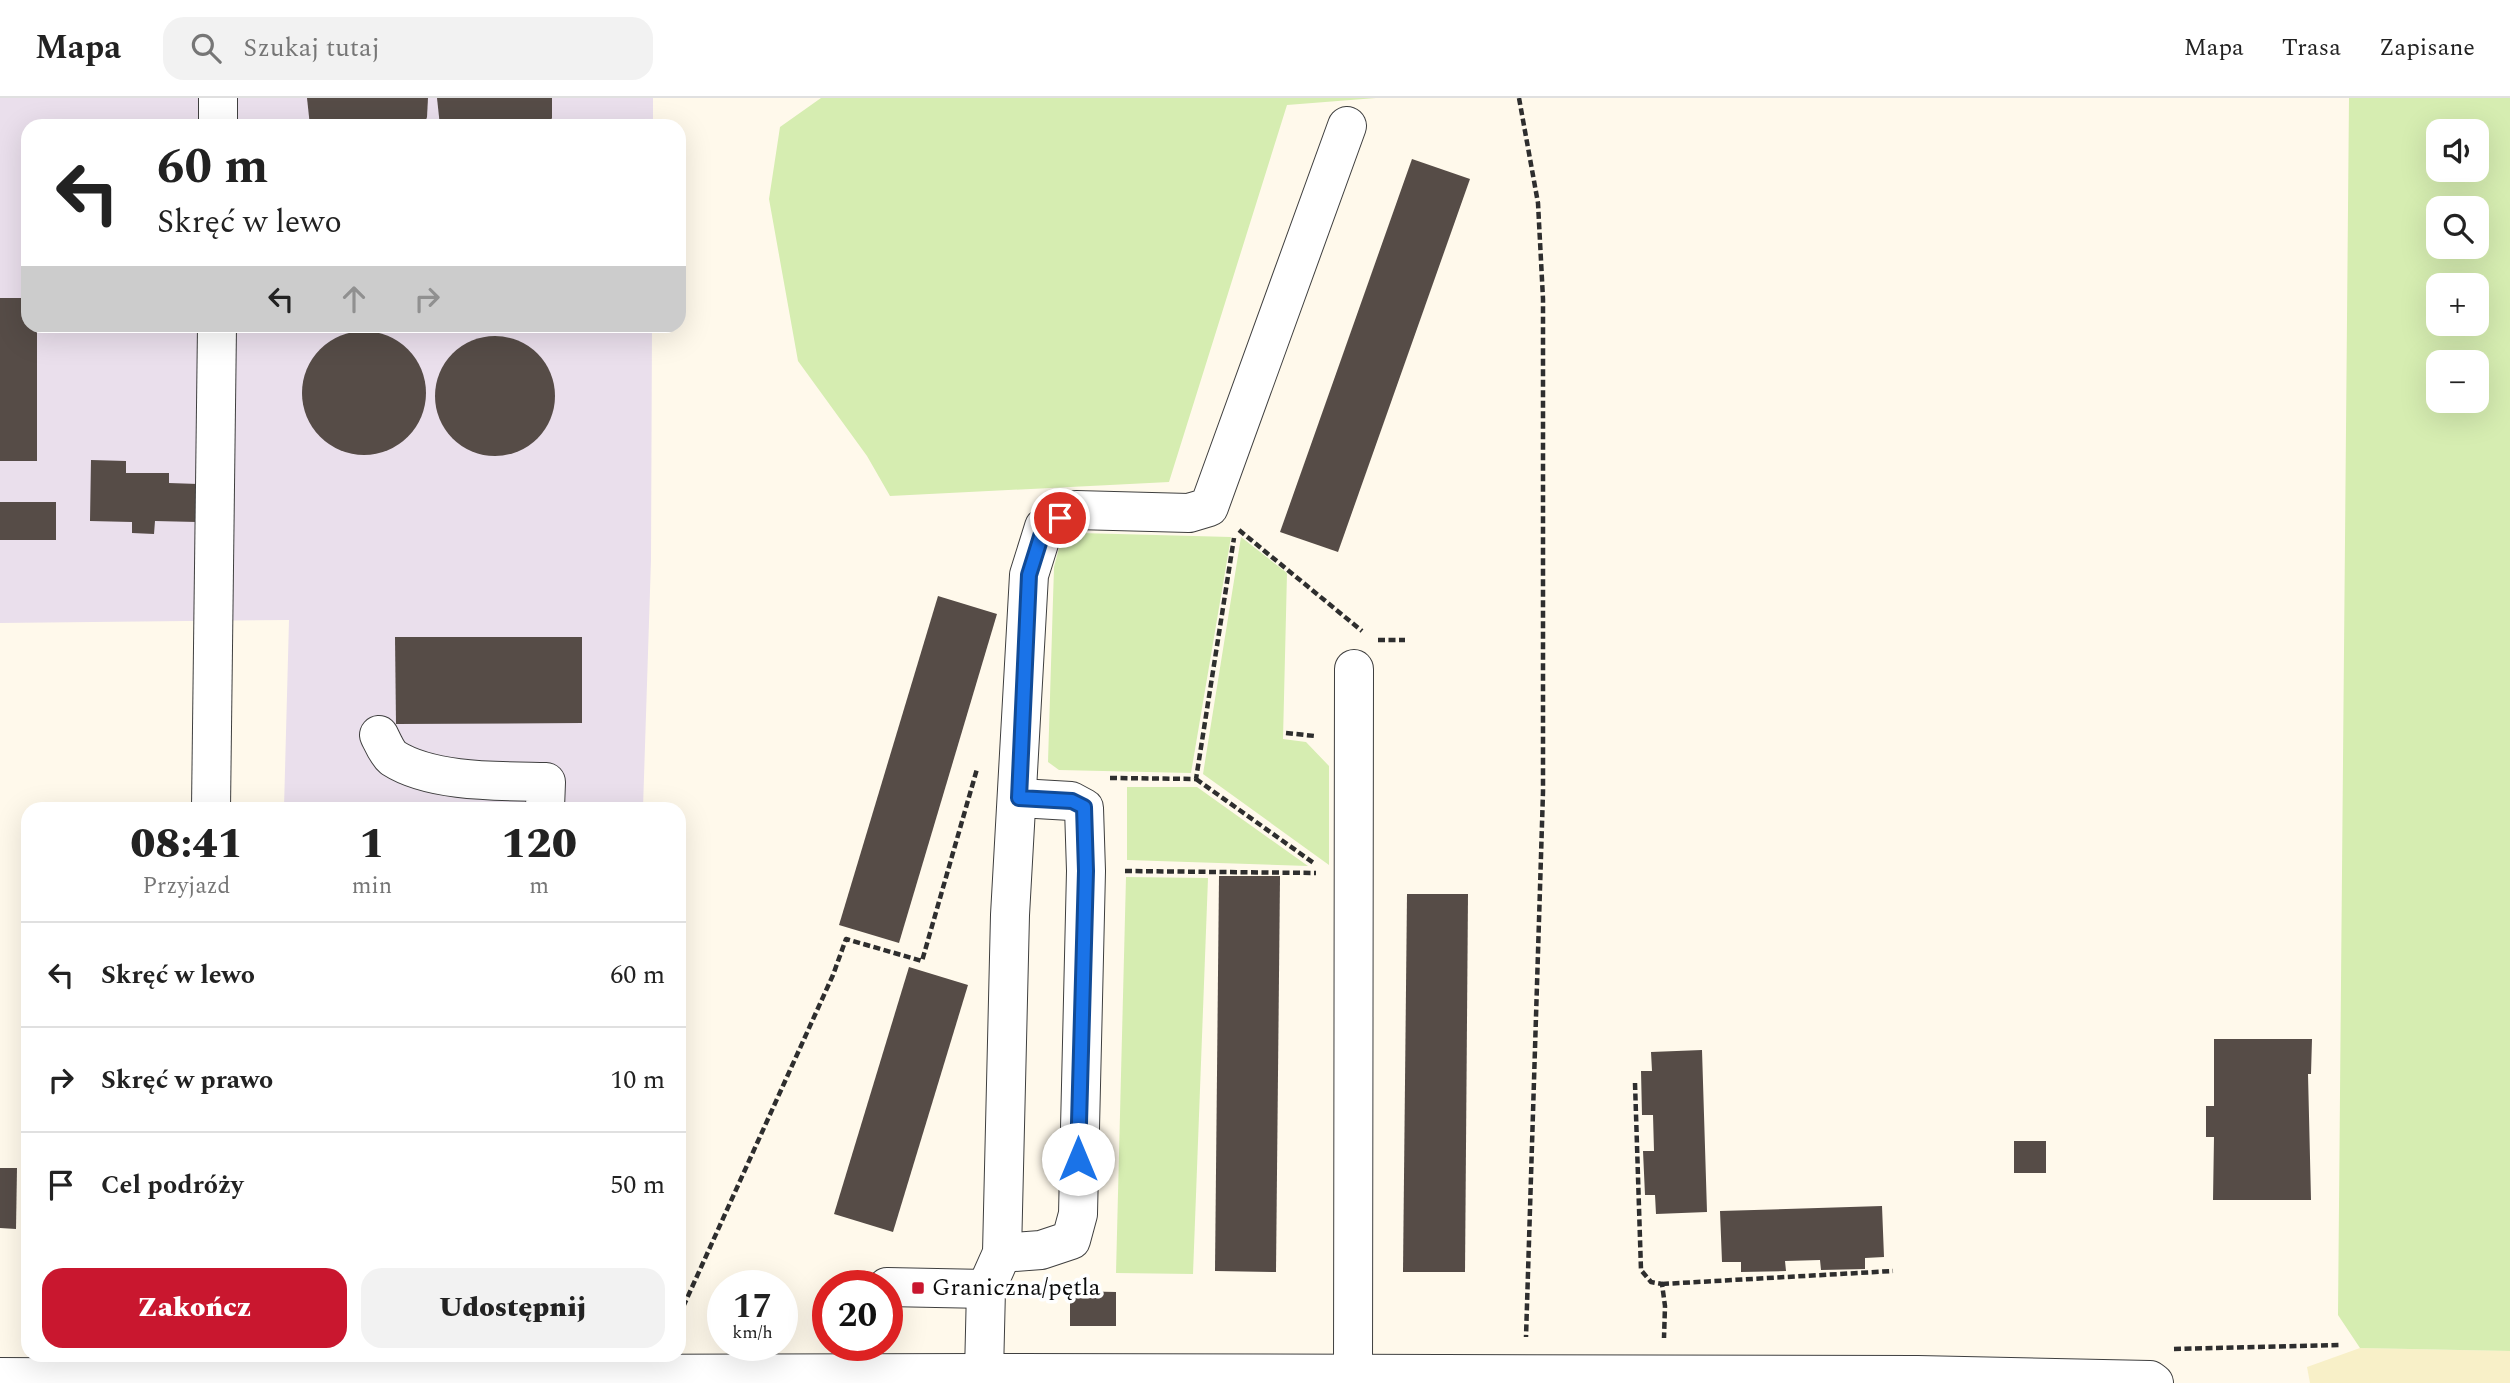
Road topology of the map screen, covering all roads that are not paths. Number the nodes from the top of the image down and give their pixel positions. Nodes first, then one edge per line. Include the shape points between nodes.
1 (218, 98) edge
2 (218, 119) edge
3 (1346, 127) dead end
4 (217, 333) edge
5 (1354, 669) dead end
6 (379, 735) dead end
7 (1019, 798) junction
8 (211, 802) edge
9 (545, 802) edge
10 (1002, 1253) junction
11 (903, 1287) edge
12 (986, 1289) junction
13 (831, 1361) edge
14 (857, 1361) edge
15 (196, 1366) edge
16 (379, 1367) edge
17 (984, 1373) junction
18 (1353, 1374) junction
19 (0, 1377) edge
20 (556, 1379) edge
21 (1623, 1379) edge
22 (2152, 1382) edge

1 - 2 street
3 - 7 street via 1209,507 1189,513 1076,510 1044,527 1029,575
4 - 8 street
5 - 18 street
6 - 9 street via 391,756 420,771 493,781 546,782
7 - 10 street via 1010,915
7 - 10 street via 1072,801 1084,807 1078,1214 1071,1240 1041,1250
10 - 12 street
11 - 12 street
12 - 17 street
13 - 20 street
14 - 17 street
15 - 16 street
15 - 19 street
16 - 20 street
17 - 18 street
18 - 21 street
21 - 22 street via 1918,1375

